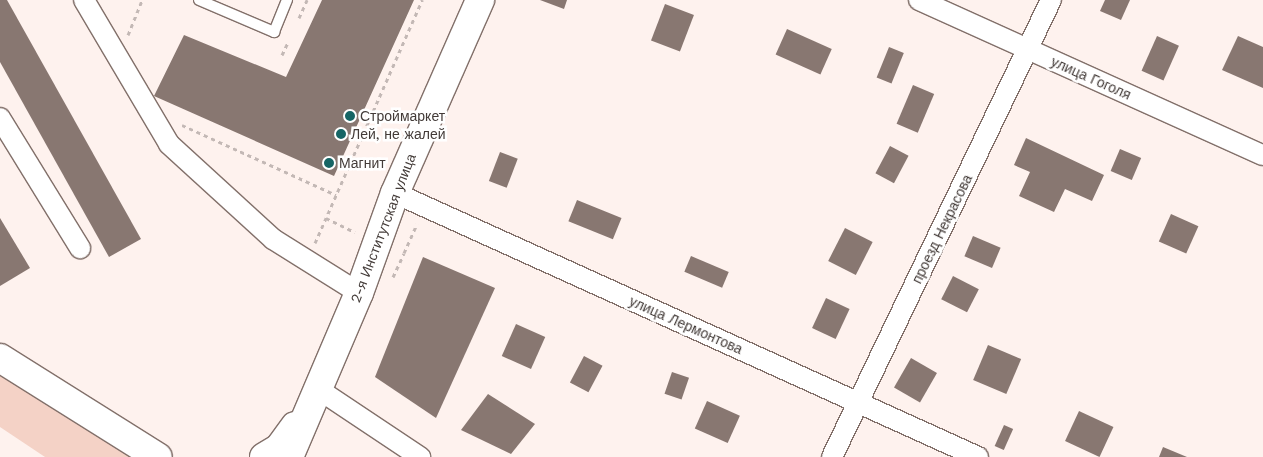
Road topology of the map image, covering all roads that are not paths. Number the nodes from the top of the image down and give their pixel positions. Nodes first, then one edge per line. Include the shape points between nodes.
1 (84, 0) edge
2 (199, 0) edge
3 (287, 0) edge
4 (480, 0) edge
5 (919, 0) edge
6 (1051, 0) edge
7 (1028, 49) junction
8 (0, 118) edge
9 (1263, 155) edge
10 (394, 193) junction
11 (80, 248) dead end
12 (359, 293) junction
13 (0, 358) edge
14 (314, 397) junction
15 (859, 403) junction
16 (158, 455) edge
17 (264, 457) edge
18 (289, 457) edge
19 (420, 457) edge
20 (832, 457) edge
21 (978, 457) edge

1 - 12 street via 169,144 273,239
2 - 3 lane via 274,32
4 - 10 street, 2-я Институтская улица
5 - 7 street, улица Гоголя
6 - 7 street, проезд Некрасова
7 - 9 street, улица Гоголя
7 - 15 street, проезд Некрасова
8 - 11 street
10 - 12 street, 2-я Институтская улица
10 - 15 street, улица Лермонтова
12 - 14 street, 2-я Институтская улица
13 - 16 street
14 - 17 street via 278,448
14 - 18 street, 2-я Институтская улица
14 - 19 street
15 - 20 street, проезд Некрасова
15 - 21 street, улица Лермонтова

